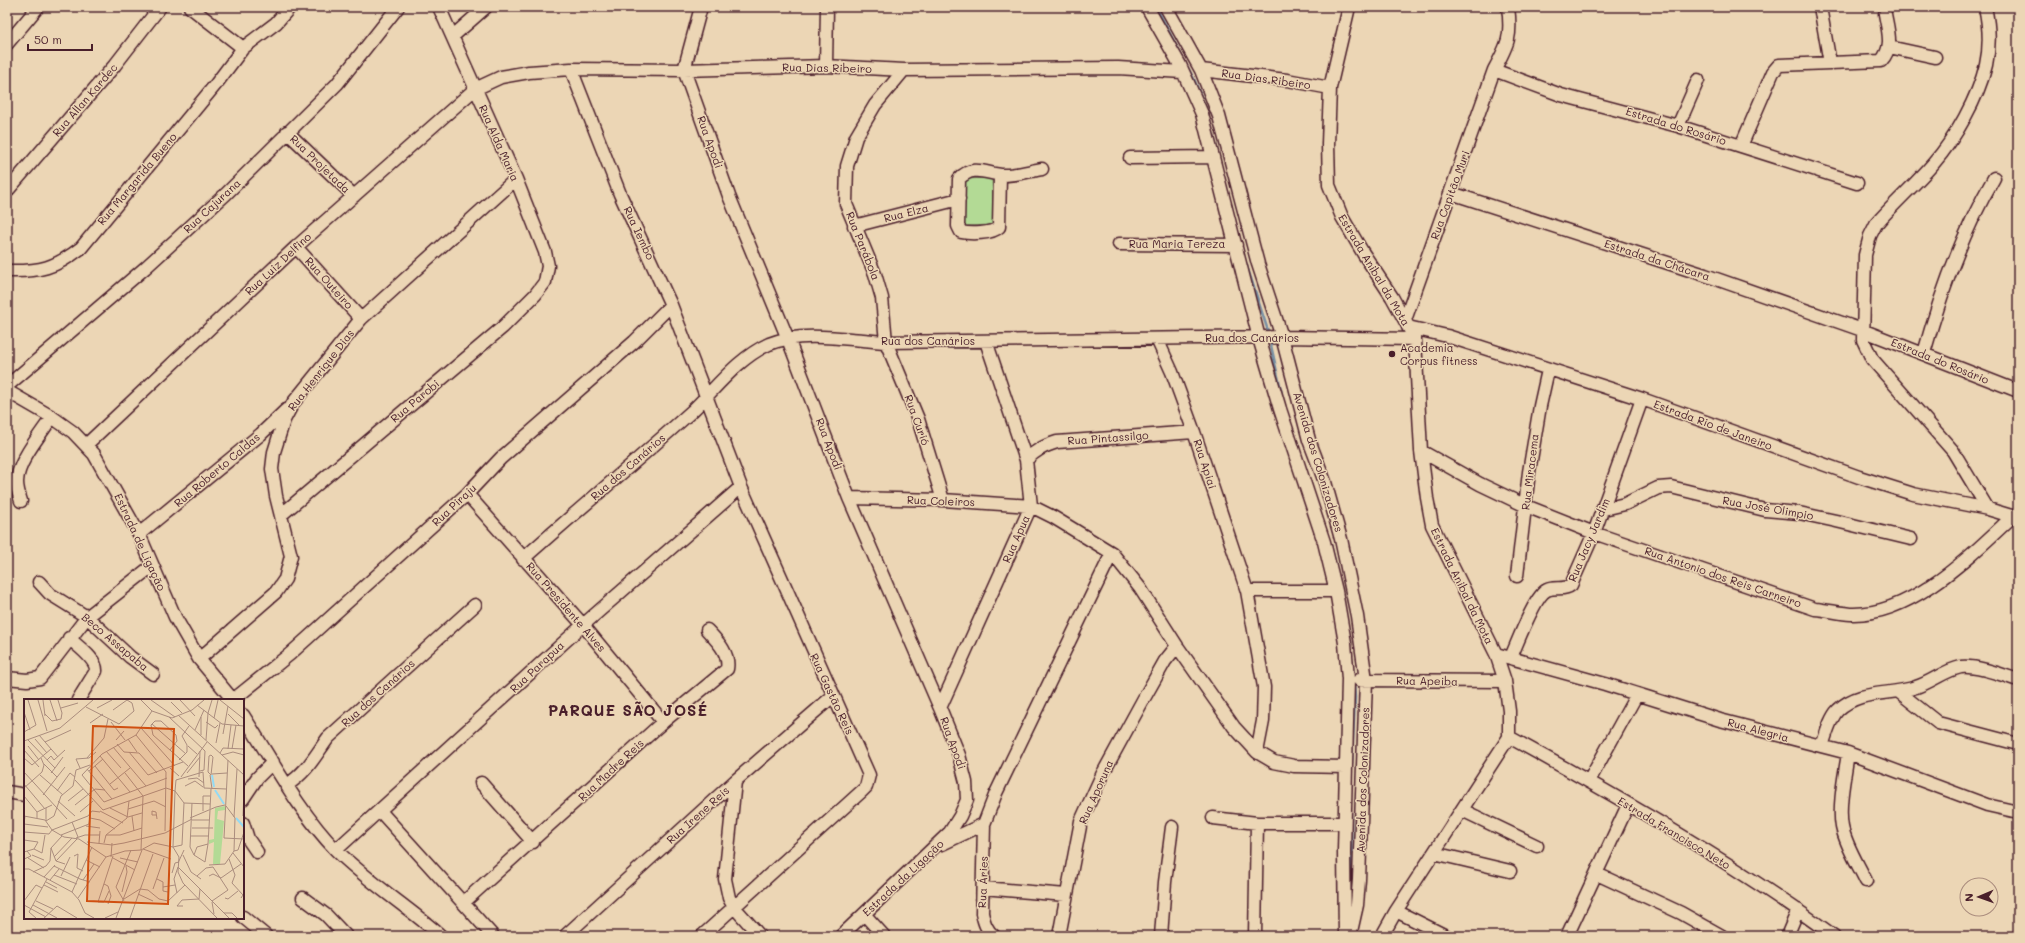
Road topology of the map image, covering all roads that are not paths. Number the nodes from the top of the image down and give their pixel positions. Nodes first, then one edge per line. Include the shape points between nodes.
1 (38, 7) edge
2 (160, 7) edge
3 (190, 7) edge
4 (290, 7) edge
5 (398, 7) edge
6 (439, 7) edge
7 (486, 7) edge
8 (701, 7) edge
9 (827, 7) edge
10 (1147, 7) edge
11 (1166, 7) edge
12 (1348, 7) edge
13 (1508, 7) edge
14 (1820, 7) edge
15 (1985, 7) edge
16 (1885, 14) dead end
17 (453, 36) junction
18 (7, 44) edge
19 (1889, 47) junction
20 (243, 48) junction
21 (1935, 57) dead end
22 (1830, 63) junction
23 (826, 66) junction
24 (571, 69) junction
25 (684, 70) junction
26 (904, 70) junction
27 (1201, 70) junction
28 (1494, 70) junction
29 (1182, 72) junction
30 (1698, 80) dead end
31 (1330, 88) junction
32 (475, 89) junction
33 (1678, 126) junction
34 (287, 132) junction
35 (1740, 146) junction
36 (1213, 157) junction
37 (1130, 158) dead end
38 (1042, 168) dead end
39 (1000, 175) junction
40 (1994, 178) dead end
41 (516, 179) junction
42 (1857, 183) dead end
43 (7, 191) edge
44 (1451, 193) junction
45 (354, 196) junction
46 (959, 199) junction
47 (854, 226) junction
48 (1119, 244) dead end
49 (1236, 245) junction
50 (296, 247) junction
51 (7, 271) edge
52 (545, 282) joint
53 (671, 305) junction
54 (361, 318) junction
55 (1406, 324) junction
56 (1862, 330) junction
57 (1271, 338) junction
58 (788, 339) junction
59 (1157, 339) junction
60 (1415, 339) junction
61 (986, 341) junction
62 (886, 342) junction
63 (1924, 353) junction
64 (1548, 370) junction
65 (7, 386) edge
66 (7, 391) edge
67 (2018, 391) edge
68 (706, 396) junction
69 (1642, 399) junction
70 (293, 403) junction
71 (52, 417) junction
72 (1194, 432) junction
73 (86, 445) junction
74 (1421, 451) junction
75 (1026, 460) junction
76 (741, 487) junction
77 (467, 494) junction
78 (849, 498) junction
79 (943, 500) junction
80 (21, 501) dead end
81 (1032, 506) junction
82 (1526, 506) junction
83 (1604, 509) junction
84 (1988, 509) junction
85 (281, 515) junction
86 (2015, 517) edge
87 (1594, 533) junction
88 (139, 534) junction
89 (1911, 539) dead end
90 (1112, 553) junction
91 (523, 559) junction
92 (152, 566) junction
93 (1518, 576) dead end
94 (39, 582) dead end
95 (1247, 591) junction
96 (1336, 591) junction
97 (475, 605) dead end
98 (87, 617) junction
99 (583, 624) junction
100 (708, 630) dead end
101 (69, 638) junction
102 (1177, 646) junction
103 (1496, 654) junction
104 (1511, 657) junction
105 (200, 659) junction
106 (153, 674) dead end
107 (7, 678) edge
108 (1357, 680) junction
109 (2018, 680) edge
110 (1505, 681) junction
111 (1899, 692) junction
112 (1637, 694) junction
113 (833, 696) junction
114 (79, 699) edge
115 (232, 699) edge
116 (234, 699) edge
117 (940, 708) junction
118 (244, 717) edge
119 (663, 722) junction
120 (1509, 737) junction
121 (2018, 744) edge
122 (1822, 746) junction
123 (1257, 752) junction
124 (1848, 753) junction
125 (273, 762) junction
126 (1346, 766) junction
127 (735, 781) junction
128 (1589, 781) junction
129 (481, 783) dead end
130 (287, 785) junction
131 (1354, 786) junction
132 (7, 792) edge
133 (24, 795) edge
134 (244, 798) edge
135 (1628, 805) junction
136 (1462, 810) junction
137 (380, 811) junction
138 (2018, 812) edge
139 (960, 816) joint
140 (1212, 818) dead end
141 (1256, 823) junction
142 (1344, 823) junction
143 (984, 824) junction
144 (1172, 826) dead end
145 (244, 827) edge
146 (533, 842) junction
147 (937, 846) junction
148 (1537, 846) dead end
149 (336, 850) junction
150 (257, 852) dead end
151 (1434, 853) junction
152 (1510, 871) dead end
153 (1597, 874) junction
154 (1866, 881) dead end
155 (983, 888) junction
156 (1066, 896) junction
157 (303, 898) dead end
158 (463, 904) junction
159 (734, 907) junction
160 (1396, 910) junction
161 (1798, 910) junction
162 (864, 914) junction
163 (244, 918) edge
164 (266, 936) edge
165 (346, 936) edge
166 (441, 936) edge
167 (493, 936) edge
168 (565, 936) edge
169 (702, 936) edge
170 (760, 936) edge
171 (841, 936) edge
172 (884, 936) edge
173 (994, 936) edge
174 (1059, 936) edge
175 (1161, 936) edge
176 (1255, 936) edge
177 (1344, 936) edge
178 (1350, 936) edge
179 (1382, 936) edge
180 (1446, 936) edge
181 (1567, 936) edge
182 (1722, 936) edge
183 (1787, 936) edge
184 (1834, 936) edge

1 - 18 street
2 - 43 street, Rua Allan Kardec via 115,65
3 - 20 street
4 - 20 street, Rua Margarida Bueno via 276,23
5 - 34 street, Rua Cajurana via 337,84
6 - 17 street, Rua Alda Maria
7 - 17 street
8 - 25 street
9 - 23 street
10 - 29 street, Avenida dos Colonizadores
11 - 27 street, Avenida dos Colonizadores
12 - 31 street, Estrada Anibal da Mota
13 - 28 street, Rua Capitão Muri via 1509,38
14 - 22 street
15 - 56 street via 1988,41 1986,65 1970,106 1947,147 1876,224 1870,236 1865,255 1866,284
16 - 19 street
17 - 32 street, Rua Alda Maria
19 - 21 street
19 - 22 street via 1885,57 1877,62
20 - 51 street, Rua Margarida Bueno via 202,102 81,248 51,267
22 - 35 street via 1779,65 1773,72
23 - 25 street, Rua Dias Ribeiro
23 - 26 street, Rua Dias Ribeiro
24 - 25 street, Rua Dias Ribeiro
24 - 32 street, Rua Dias Ribeiro via 501,77
24 - 53 street, Rua Iembo via 620,194
25 - 58 street, Rua Apodi via 729,196
26 - 29 street, Rua Dias Ribeiro via 1118,68
26 - 47 street, Rua Parábola via 875,105 856,137 851,152 845,193
27 - 31 street, Rua Dias Ribeiro
27 - 57 street, Avenida dos Colonizadores via 1219,116 1258,264
28 - 33 street, Estrada do Rosário via 1561,94
28 - 44 street, Rua Capitão Muri
29 - 36 street, Avenida dos Colonizadores via 1202,114
30 - 33 street
31 - 55 street, Estrada Anibal da Mota via 1328,162 1333,196 1363,253 1392,297
32 - 41 street, Rua Alda Maria
32 - 45 street, Rua Luiz Delfino
33 - 35 street, Estrada do Rosário
34 - 45 street, Rua Projetada
34 - 65 street, Rua Cajurana via 226,194 145,268
35 - 42 street, Estrada do Rosário
36 - 37 street
36 - 49 street, Avenida dos Colonizadores
38 - 39 street
39 - 46 street via 982,170 963,175 959,179
39 - 46 street via 999,228 995,231 961,232 958,226
40 - 63 street via 1956,256 1939,299
41 - 52 street, Rua Alda Maria via 545,252 548,266
41 - 54 street, Rua Henrique Dias
44 - 55 street, Rua Capitão Muri
44 - 56 street, Estrada da Chácara via 1705,275
45 - 50 street, Rua Luiz Delfino
46 - 47 street, Rua Elza
47 - 62 street, Rua Parábola via 875,274 882,298
48 - 49 street, Rua Maria Tereza
49 - 57 street, Avenida dos Colonizadores
50 - 54 street, Rua Outeiro
50 - 73 street, Rua Luiz Delfino
52 - 85 street, Rua Parobi via 503,327
53 - 68 street, Rua Iembo
53 - 77 street, Rua Piraju via 634,342 501,458
54 - 70 street, Rua Henrique Dias
55 - 60 street, Estrada Anibal da Mota
55 - 64 street, Estrada Rio de Janeiro
56 - 63 street, Estrada do Rosário
56 - 84 street via 1862,340 1872,359 1953,451
57 - 59 street, Rua dos Canários
57 - 60 street, Rua dos Canários
57 - 96 street, Avenida dos Colonizadores via 1280,409 1324,542
57 - 108 street, Avenida dos Colonizadores via 1325,482 1341,539 1357,616
58 - 62 street, Rua dos Canários via 822,338
58 - 68 street, Rua dos Canários via 769,344 756,352
58 - 78 street, Rua Apodi
59 - 61 street, Rua dos Canários
59 - 72 street, Rua Apiai
60 - 74 street, Estrada Anibal da Mota
61 - 62 street, Rua dos Canários
61 - 75 street, Rua Apua
62 - 79 street, Rua Curió via 918,420
63 - 67 street, Estrada do Rosário
64 - 69 street, Estrada Rio de Janeiro
64 - 82 street, Rua Miracema via 1532,446
66 - 71 street, Estrada de Ligação
68 - 76 street, Rua Gastão Reis
68 - 91 street, Rua dos Canários
69 - 83 street, Rua Jacy Jardim
69 - 84 street, Estrada Rio de Janeiro via 1859,477 1913,494
70 - 85 street, Rua Henrique Dias via 284,420 274,452 272,469
70 - 88 street, Rua Roberto Caldas via 261,434
71 - 73 street, Estrada de Ligação
71 - 80 street via 24,460 17,482
72 - 75 street, Rua Pintassilgo via 1057,442 1034,452
72 - 95 street, Rua Apiai
73 - 88 street, Estrada de Ligação via 112,484
74 - 82 street, Rua Antonio dos Reis Carneiro
74 - 103 street, Estrada Anibal da Mota via 1432,525
75 - 81 street, Rua Apua
76 - 99 street, Rua Parapua
76 - 113 street, Rua Gastão Reis
77 - 91 street, Rua Presidente Alves
77 - 116 street, Rua Piraju via 290,654
78 - 79 street, Rua Coleiros
78 - 117 street, Rua Apodi
79 - 81 street, Rua Coleiros
81 - 90 street
81 - 117 street, Rua Apua
82 - 87 street, Rua Antonio dos Reis Carneiro
82 - 93 street, Rua Miracema
83 - 87 street, Rua Jacy Jardim
83 - 89 street, Rua José Olimpio via 1625,504 1658,488 1671,487 1765,510 1799,513
84 - 86 street, Estrada Rio de Janeiro
85 - 105 street, Rua Henrique Dias via 292,556 285,579 276,592
86 - 87 street, Rua Antonio dos Reis Carneiro via 1937,582 1910,599 1879,610 1852,614 1815,609
87 - 104 street, Rua Jacy Jardim via 1571,585 1564,589 1548,589 1543,593 1530,614
88 - 92 street, Estrada de Ligação
90 - 102 street via 1140,588
90 - 143 street via 996,793
91 - 99 street, Rua Presidente Alves
92 - 98 street
92 - 105 street, Estrada de Ligação via 175,617
94 - 98 street, Beco Assapaba via 50,594
95 - 96 street
95 - 123 street, Rua Apiai via 1264,687 1263,721
96 - 108 street, Avenida dos Colonizadores via 1345,644
97 - 130 street, Rua dos Canários via 328,738 300,777
98 - 101 street
98 - 106 street, Beco Assapaba via 130,657
99 - 119 street, Rua Presidente Alves
99 - 137 street, Rua Parapua
100 - 119 street, Rua Madre Reis via 726,655 727,670
101 - 107 street via 42,675 35,680
101 - 114 street via 96,668
102 - 123 street via 1234,727
102 - 156 street, Rua Aporuna via 1142,700 1081,820
103 - 104 street, Rua Alegria
103 - 110 street, Estrada Anibal da Mota
104 - 112 street, Rua Alegria
105 - 115 street, Estrada de Ligação
108 - 110 street, Rua Apeiba
108 - 126 street, Avenida dos Colonizadores
108 - 131 street, Avenida dos Colonizadores
109 - 111 street via 1962,667
110 - 120 street, Estrada Anibal da Mota
111 - 121 street via 1938,723
111 - 122 street via 1870,694 1845,704 1837,711
112 - 122 street, Rua Alegria via 1720,720
112 - 128 street
113 - 127 street, Rua Irene Reis
113 - 159 street, Rua Gastão Reis via 867,768 869,780 866,787
117 - 139 street, Rua Apodi via 966,782 967,800
118 - 125 street
119 - 146 street, Rua Madre Reis
120 - 128 street, Estrada Francisco Neto
120 - 136 street
122 - 124 street, Rua Alegria
123 - 126 street via 1274,762 1294,766
124 - 138 street, Rua Alegria via 1986,805
124 - 154 street via 1842,825
125 - 130 street
125 - 134 street via 257,778
126 - 131 street, Avenida dos Colonizadores
127 - 159 street via 725,879 729,898
127 - 168 street, Rua Irene Reis
128 - 135 street, Estrada Francisco Neto
129 - 146 street
130 - 149 street via 306,814
131 - 142 street, Avenida dos Colonizadores
131 - 178 street, Avenida dos Colonizadores via 1359,880
132 - 133 street
135 - 153 street
135 - 161 street, Estrada Francisco Neto
136 - 148 street
136 - 151 street
137 - 149 street, Rua Parapua
137 - 158 street
139 - 147 street, Estrada da Ligação
140 - 141 street
141 - 142 street
141 - 176 street
142 - 177 street, Avenida dos Colonizadores
143 - 147 street
143 - 155 street, Rua Áries
144 - 175 street
145 - 150 street
146 - 158 street, Rua Madre Reis
147 - 162 street, Estrada da Ligação
149 - 166 street
151 - 152 street
151 - 160 street
153 - 181 street
153 - 182 street via 1681,913
155 - 156 street
155 - 173 street, Rua Áries via 982,913 985,924
156 - 174 street
157 - 165 street via 326,915
158 - 167 street
159 - 169 street, Rua Gastão Reis
159 - 170 street
160 - 179 street
160 - 180 street
161 - 183 street
161 - 184 street, Estrada Francisco Neto
162 - 171 street, Estrada da Ligação
162 - 172 street
163 - 164 street

